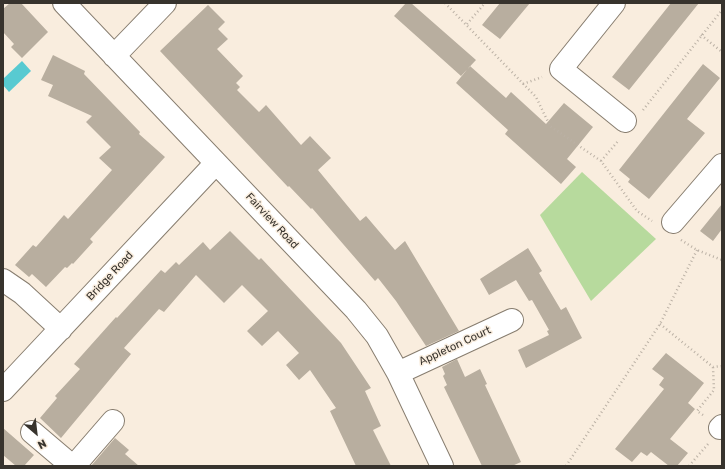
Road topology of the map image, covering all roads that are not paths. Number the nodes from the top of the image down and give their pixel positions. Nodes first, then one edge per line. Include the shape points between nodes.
1 (64, 3) edge
2 (164, 3) edge
3 (614, 3) edge
4 (114, 56) junction
5 (632, 118) road end
6 (216, 163) junction
7 (722, 165) edge
8 (669, 228) road end
9 (3, 280) edge
10 (512, 320) dead end
11 (61, 329) junction
12 (398, 373) junction
13 (3, 390) edge
14 (113, 422) dead end
15 (32, 432) dead end
16 (73, 466) edge
17 (442, 466) edge

1 - 4 street, Fairview Road
2 - 4 street
3 - 5 street via 561,69
4 - 6 street, Fairview Road
6 - 11 street, Bridge Road
6 - 12 street, Fairview Road via 356,310 377,336
7 - 8 street
9 - 11 street via 22,293
10 - 12 street, Appleton Court
11 - 13 street, Bridge Road
12 - 17 street, Fairview Road
14 - 16 street
15 - 16 street

